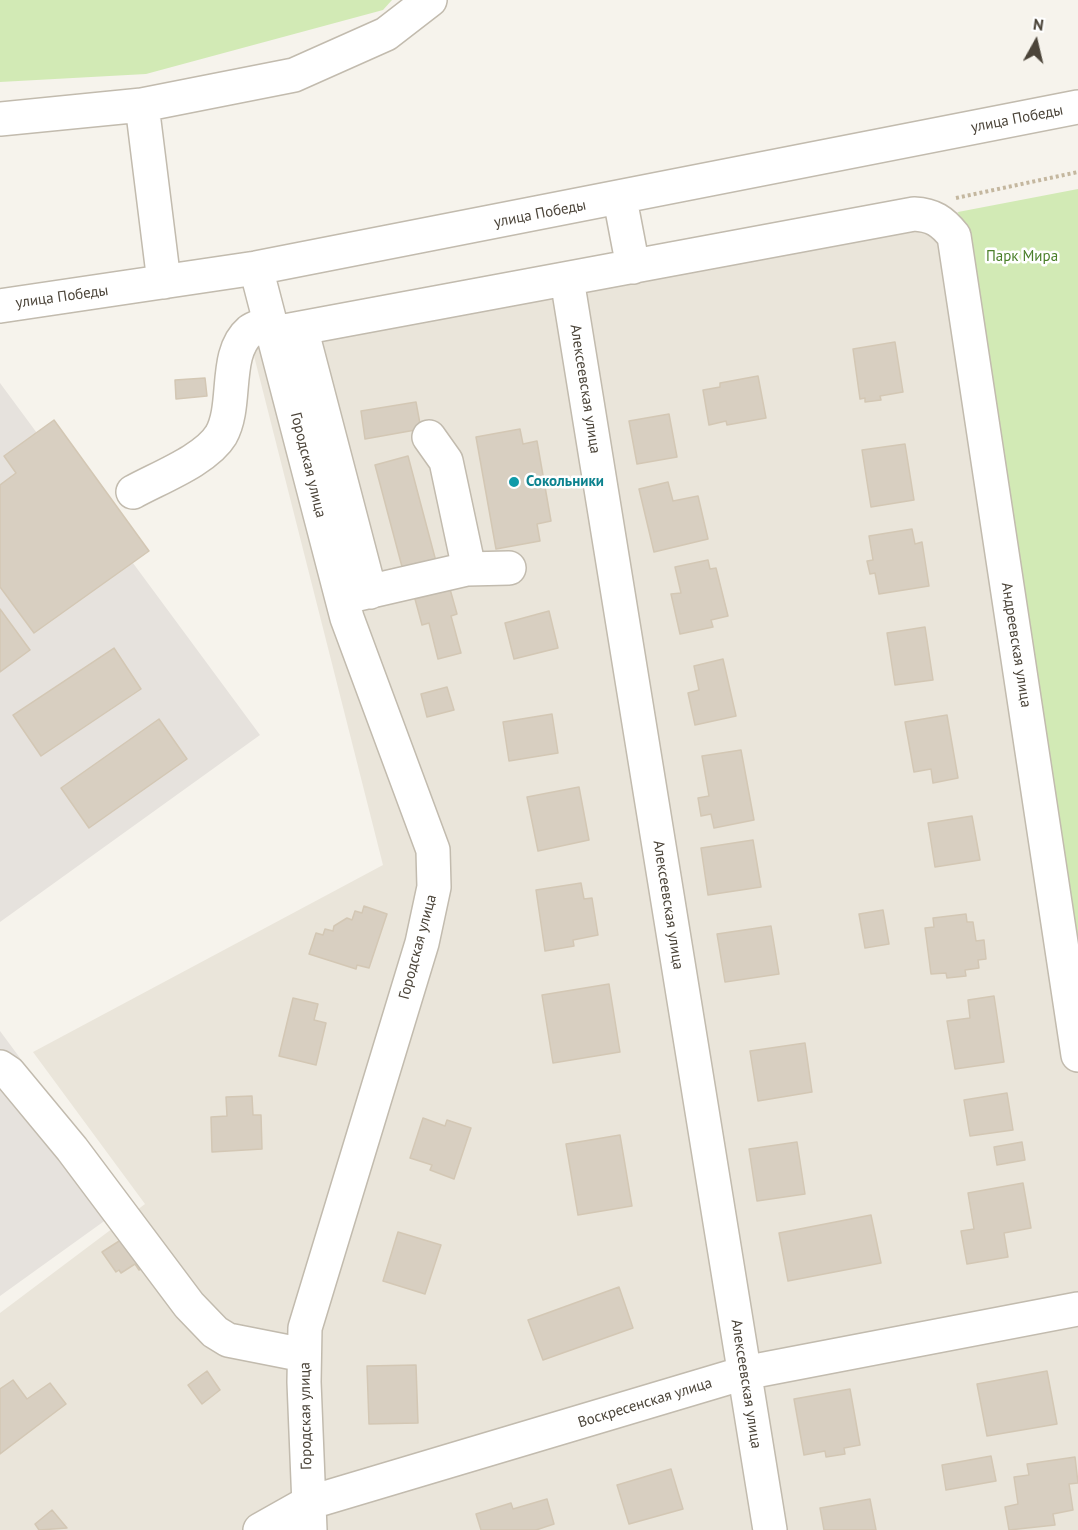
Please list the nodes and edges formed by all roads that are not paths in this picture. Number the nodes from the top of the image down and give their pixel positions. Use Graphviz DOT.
graph roads {
  1 [pos="430,0"];
  2 [pos="142,105"];
  3 [pos="1078,107"];
  4 [pos="0,119"];
  5 [pos="620,199"];
  6 [pos="633,267"];
  7 [pos="256,268"];
  8 [pos="567,279"];
  9 [pos="164,282"];
  10 [pos="0,306"];
  11 [pos="282,327"];
  12 [pos="429,437"];
  13 [pos="133,492"];
  14 [pos="509,568"];
  15 [pos="469,569"];
  16 [pos="356,595"];
  17 [pos="1078,1055"];
  18 [pos="0,1067"];
  19 [pos="1078,1310"];
  20 [pos="304,1355"];
  21 [pos="744,1373"];
  22 [pos="309,1517"];
  23 [pos="260,1530"];
  24 [pos="770,1530"];
  1 -- 2 [label="street"];
  2 -- 4 [label="street"];
  2 -- 9 [label="street"];
  3 -- 5 [label="street, улица Победы"];
  5 -- 6 [label="street"];
  5 -- 7 [label="street, улица Победы"];
  6 -- 8 [label="street"];
  6 -- 17 [label="street, Андреевская улица"];
  7 -- 9 [label="street, улица Победы"];
  7 -- 11 [label="street, Городская улица"];
  8 -- 11 [label="street"];
  8 -- 21 [label="street, Алексеевская улица"];
  9 -- 10 [label="street, улица Победы"];
  11 -- 13 [label="street"];
  11 -- 16 [label="street, Городская улица"];
  12 -- 15 [label="street"];
  14 -- 15 [label="street"];
  15 -- 16 [label="street"];
  16 -- 20 [label="street, Городская улица"];
  18 -- 20 [label="street"];
  19 -- 21 [label="street, Воскресенская улица"];
  20 -- 22 [label="street, Городская улица"];
  21 -- 22 [label="street, Воскресенская улица"];
  21 -- 24 [label="street, Алексеевская улица"];
  22 -- 23 [label="street, Воскресенская улица"];
}
